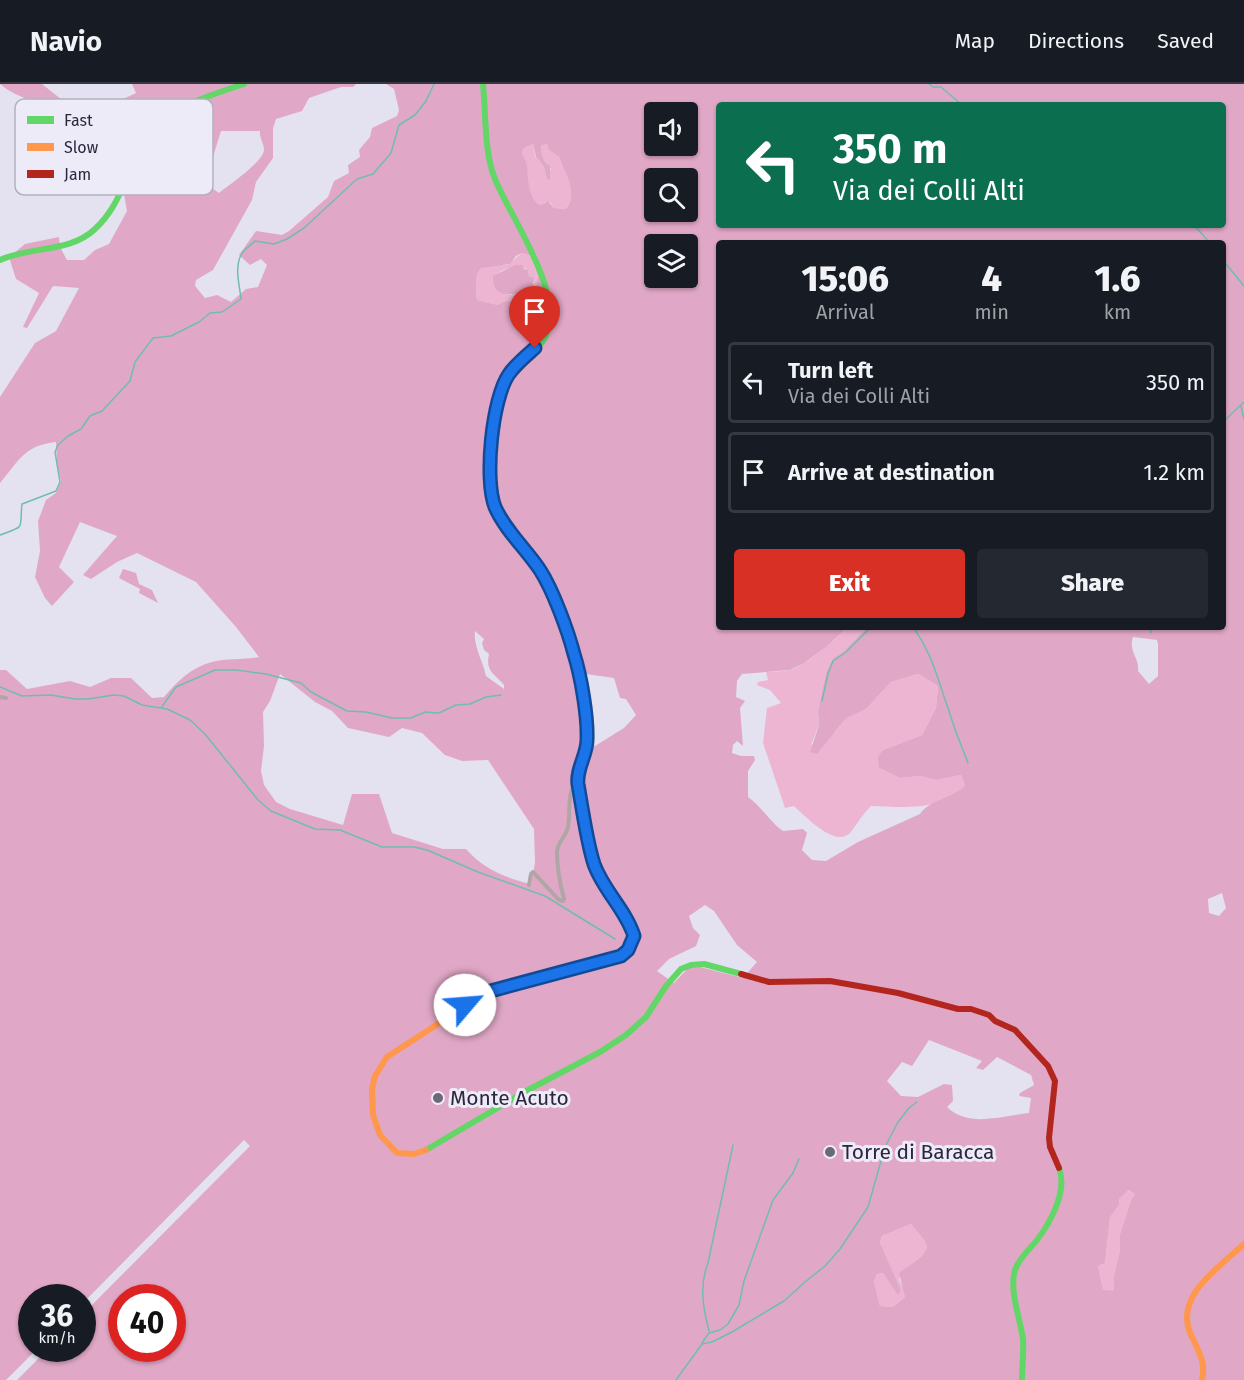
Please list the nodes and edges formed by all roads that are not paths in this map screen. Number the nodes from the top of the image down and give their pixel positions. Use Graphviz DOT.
graph roads {
  1 [pos="244,84"];
  2 [pos="483,84"];
  3 [pos="204,99"];
  4 [pos="118,195"];
  5 [pos="0,260"];
  6 [pos="0,697"];
  7 [pos="6,698"];
  8 [pos="577,780"];
  9 [pos="529,885"];
  10 [pos="1244,1244"];
  11 [pos="1022,1380"];
  12 [pos="1202,1380"];
  1 -- 3 [label="street"];
  2 -- 8 [label="street"];
  4 -- 5 [label="street"];
  6 -- 7 [label="street"];
  8 -- 9 [label="street"];
  8 -- 11 [label="street"];
  10 -- 12 [label="street"];
}
